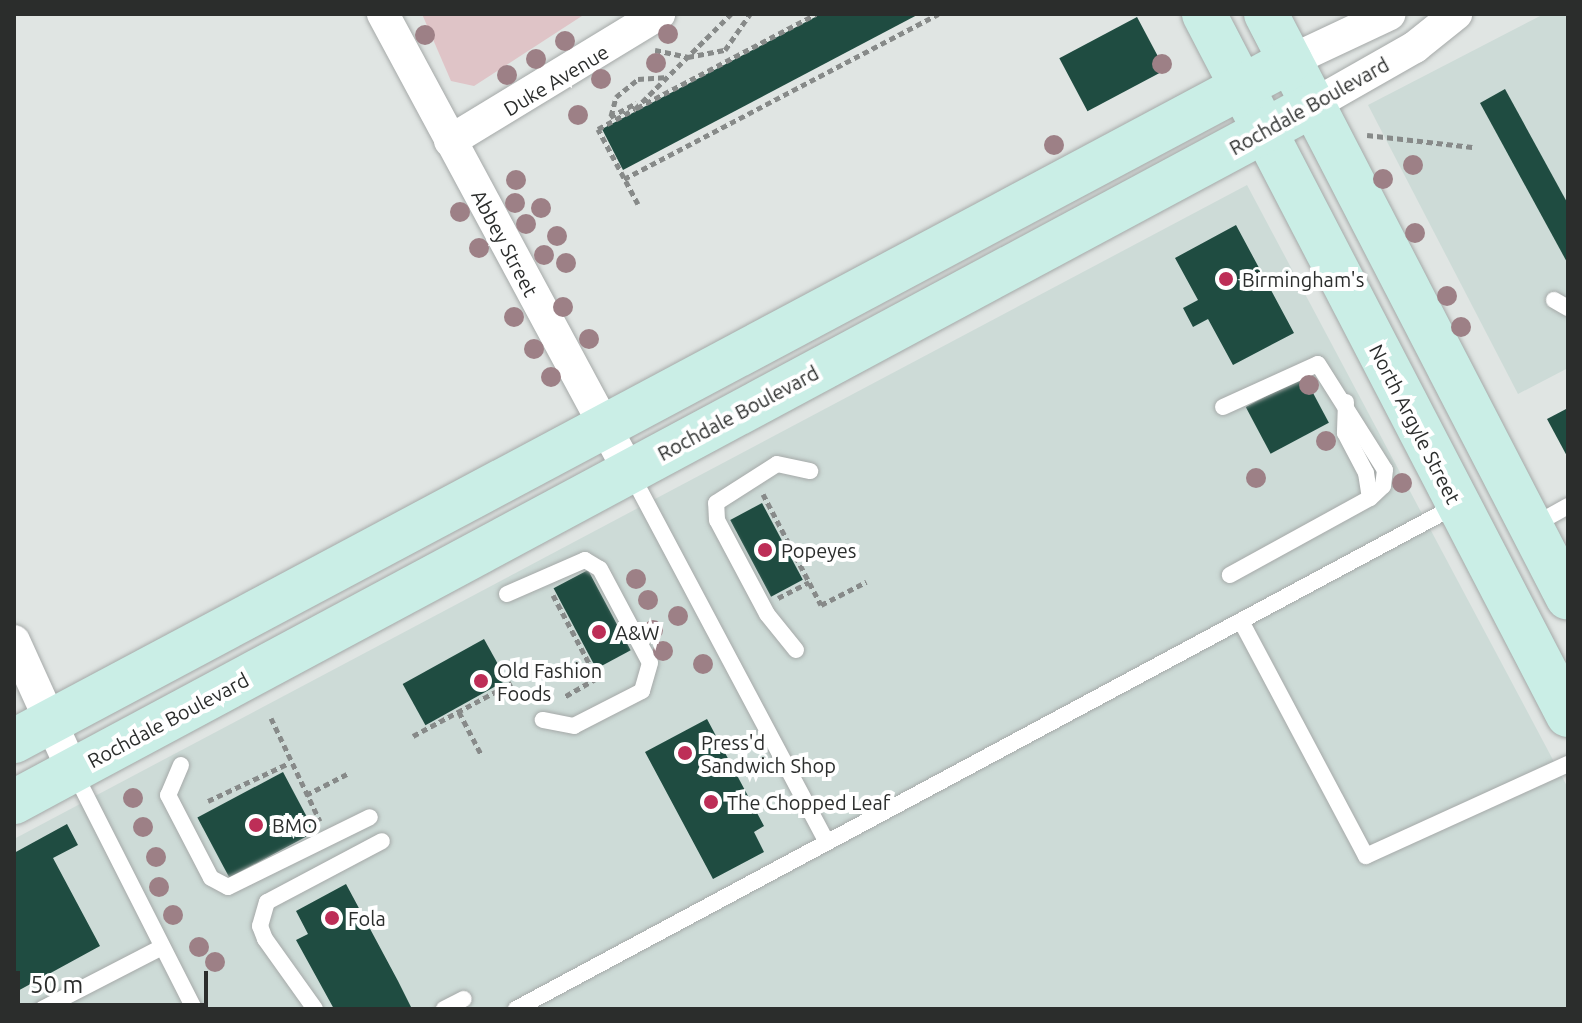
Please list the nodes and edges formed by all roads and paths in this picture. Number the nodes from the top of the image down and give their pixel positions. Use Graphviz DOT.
graph roads {
  1 [pos="383,14"];
  2 [pos="659,14"];
  3 [pos="731,14"];
  4 [pos="750,14"];
  5 [pos="816,14"];
  6 [pos="938,14"];
  7 [pos="1204,14"];
  8 [pos="1266,14"];
  9 [pos="1390,14"];
  10 [pos="1456,14"];
  11 [pos="654,50"];
  12 [pos="725,50"];
  13 [pos="688,57"];
  14 [pos="730,59"];
  15 [pos="1290,61"];
  16 [pos="668,77"];
  17 [pos="1245,88"];
  18 [pos="1313,105"];
  19 [pos="636,106"];
  20 [pos="611,116"];
  21 [pos="598,129"];
  22 [pos="1266,130"];
  23 [pos="1362,134"];
  24 [pos="450,141"];
  25 [pos="1472,147"];
  26 [pos="624,179"];
  27 [pos="638,204"];
  28 [pos="1223,407"];
  29 [pos="605,426"];
  30 [pos="629,471"];
  31 [pos="810,471"];
  32 [pos="773,489"];
  33 [pos="1457,505"];
  34 [pos="1549,516"];
  35 [pos="1230,575"];
  36 [pos="561,581"];
  37 [pos="809,582"];
  38 [pos="866,582"];
  39 [pos="507,594"];
  40 [pos="1568,598"];
  41 [pos="770,603"];
  42 [pos="1241,621"];
  43 [pos="14,641"];
  44 [pos="796,650"];
  45 [pos="512,683"];
  46 [pos="563,698"];
  47 [pos="458,712"];
  48 [pos="1568,715"];
  49 [pos="271,718"];
  50 [pos="543,720"];
  51 [pos="32,732"];
  52 [pos="413,736"];
  53 [pos="481,754"];
  54 [pos="289,763"];
  55 [pos="1568,764"];
  56 [pos="181,765"];
  57 [pos="73,771"];
  58 [pos="347,774"];
  59 [pos="306,795"];
  60 [pos="208,801"];
  61 [pos="14,802"];
  62 [pos="370,817"];
  63 [pos="324,829"];
  64 [pos="382,841"];
  65 [pos="827,842"];
  66 [pos="162,947"];
  67 [pos="464,999"];
  68 [pos="42,1009"];
  69 [pos="194,1009"];
  70 [pos="315,1009"];
  71 [pos="444,1009"];
  72 [pos="516,1009"];
  1 -- 24 [label="street, Abbey Street"];
  2 -- 24 [label="street, Duke Avenue"];
  3 -- 13 [label="path"];
  4 -- 12 [label="path"];
  5 -- 14 [label="path"];
  6 -- 26 [label="path"];
  7 -- 17 [label="street, North Argyle Street"];
  8 -- 15 [label="street"];
  9 -- 15 [label="street"];
  10 -- 18 [label="street, Rochdale Boulevard"];
  11 -- 13 [label="path"];
  12 -- 13 [label="path"];
  12 -- 14 [label="path"];
  13 -- 16 [label="path"];
  14 -- 19 [label="path"];
  15 -- 17 [label="street"];
  15 -- 18 [label="street"];
  16 -- 19 [label="path"];
  16 -- 20 [label="path"];
  17 -- 22 [label="street, North Argyle Street"];
  17 -- 29 [label="street"];
  18 -- 22 [label="street, Rochdale Boulevard"];
  18 -- 34 [label="street"];
  19 -- 20 [label="path"];
  19 -- 21 [label="path"];
  20 -- 21 [label="path"];
  21 -- 26 [label="path"];
  22 -- 30 [label="street, Rochdale Boulevard"];
  22 -- 33 [label="street, North Argyle Street"];
  23 -- 25 [label="path"];
  24 -- 29 [label="street, Abbey Street"];
  26 -- 27 [label="path"];
  28 -- 35 [label="lane"];
  29 -- 30 [label="street, Abbey Street"];
  29 -- 51 [label="street"];
  30 -- 57 [label="street, Rochdale Boulevard"];
  30 -- 65 [label="lane"];
  31 -- 44 [label="lane"];
  32 -- 37 [label="path"];
  33 -- 42 [label="lane"];
  33 -- 48 [label="street, North Argyle Street"];
  34 -- 40 [label="street"];
  36 -- 46 [label="path"];
  37 -- 38 [label="path"];
  37 -- 41 [label="path"];
  39 -- 50 [label="lane"];
  42 -- 55 [label="lane"];
  42 -- 65 [label="lane"];
  43 -- 51 [label="street"];
  45 -- 47 [label="path"];
  47 -- 52 [label="path"];
  47 -- 53 [label="path"];
  49 -- 54 [label="path"];
  51 -- 57 [label="street"];
  54 -- 59 [label="path"];
  54 -- 60 [label="path"];
  56 -- 62 [label="lane"];
  57 -- 61 [label="street, Rochdale Boulevard"];
  57 -- 66 [label="lane"];
  58 -- 59 [label="path"];
  59 -- 63 [label="path"];
  64 -- 70 [label="lane"];
  65 -- 72 [label="lane"];
  66 -- 68 [label="lane"];
  66 -- 69 [label="lane"];
  67 -- 71 [label="lane"];
}
